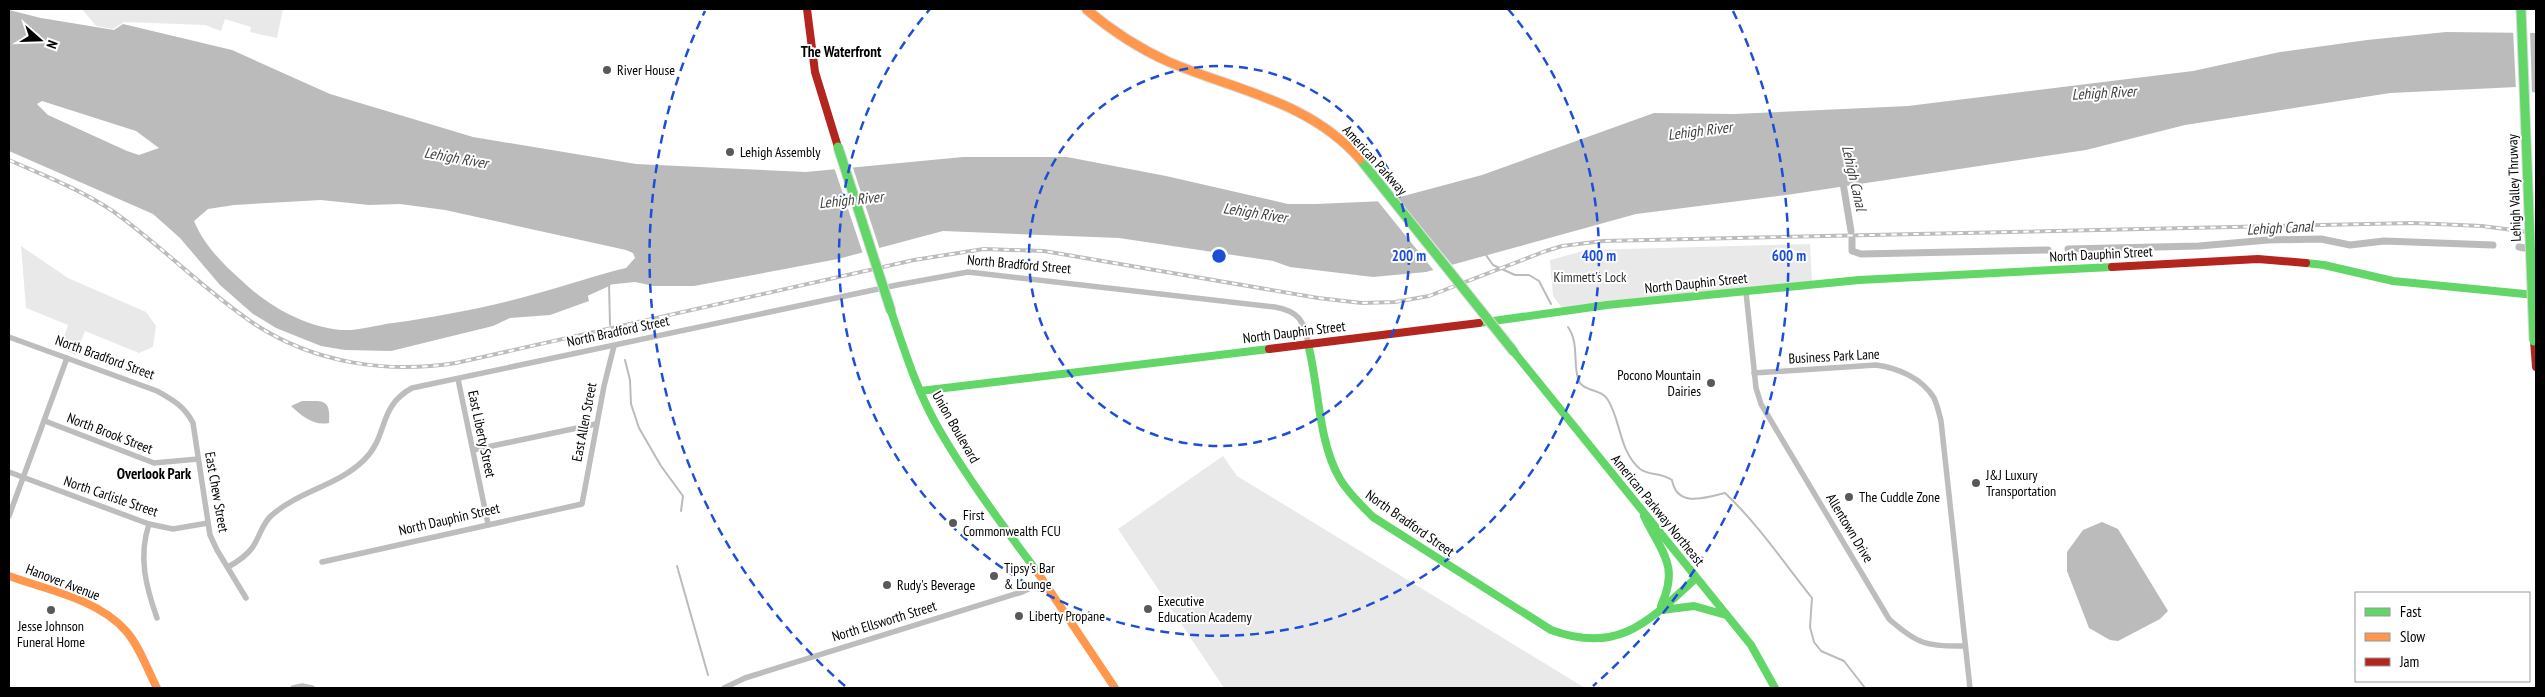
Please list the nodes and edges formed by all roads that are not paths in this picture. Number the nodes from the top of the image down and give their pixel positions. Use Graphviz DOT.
graph roads {
  1 [pos="807,9"];
  2 [pos="1086,9"];
  3 [pos="2521,9"];
  4 [pos="1746,292"];
  5 [pos="2536,296"];
  6 [pos="9,337"];
  7 [pos="1308,344"];
  8 [pos="614,346"];
  9 [pos="1514,352"];
  10 [pos="67,358"];
  11 [pos="2536,367"];
  12 [pos="1754,373"];
  13 [pos="458,379"];
  14 [pos="920,391"];
  15 [pos="187,412"];
  16 [pos="44,421"];
  17 [pos="596,424"];
  18 [pos="473,450"];
  19 [pos="198,459"];
  20 [pos="9,472"];
  21 [pos="23,477"];
  22 [pos="582,504"];
  23 [pos="1640,507"];
  24 [pos="9,516"];
  25 [pos="208,523"];
  26 [pos="149,524"];
  27 [pos="488,524"];
  28 [pos="322,562"];
  29 [pos="228,567"];
  30 [pos="9,576"];
  31 [pos="1696,578"];
  32 [pos="1044,582"];
  33 [pos="246,598"];
  34 [pos="1658,612"];
  35 [pos="1726,615"];
  36 [pos="157,618"];
  37 [pos="1965,646"];
  38 [pos="155,687"];
  39 [pos="293,688"];
  40 [pos="312,688"];
  41 [pos="724,688"];
  42 [pos="1115,688"];
  43 [pos="1776,688"];
  44 [pos="1970,688"];
  1 -- 14 [label="main road, Union Boulevard, bridge"];
  2 -- 9 [label="main road, American Parkway, bridge"];
  3 -- 11 [label="main road, Lehigh Valley Thruway, bridge"];
  4 -- 5 [label="main road, North Dauphin Street"];
  4 -- 7 [label="main road, North Dauphin Street"];
  4 -- 12 [label="street"];
  6 -- 10 [label="street, North Bradford Street"];
  7 -- 8 [label="street, North Bradford Street"];
  7 -- 14 [label="main road, North Dauphin Street"];
  7 -- 34 [label="main road, North Bradford Street"];
  8 -- 13 [label="street, North Bradford Street"];
  8 -- 17 [label="street, East Allen Street"];
  9 -- 23 [label="main road, American Parkway Northeast"];
  10 -- 15 [label="street, North Bradford Street"];
  10 -- 16 [label="street"];
  12 -- 37 [label="street, Allentown Drive"];
  12 -- 37 [label="street, Business Park Lane"];
  13 -- 18 [label="street, East Liberty Street"];
  13 -- 29 [label="street, North Bradford Street"];
  14 -- 32 [label="main road, Union Boulevard"];
  15 -- 19 [label="street, East Chew Street"];
  16 -- 19 [label="street, North Brook Street"];
  16 -- 21 [label="street"];
  17 -- 18 [label="street"];
  17 -- 22 [label="street, East Allen Street"];
  18 -- 27 [label="street, East Liberty Street"];
  19 -- 25 [label="street, East Chew Street"];
  20 -- 21 [label="street, North Carlisle Street"];
  21 -- 24 [label="street"];
  21 -- 26 [label="street, North Carlisle Street"];
  22 -- 27 [label="street, North Dauphin Street"];
  23 -- 31 [label="main road, American Parkway Northeast"];
  23 -- 34 [label="main road"];
  25 -- 26 [label="street, North Carlisle Street"];
  25 -- 29 [label="street, East Chew Street"];
  26 -- 36 [label="street"];
  27 -- 28 [label="street, North Dauphin Street"];
  29 -- 33 [label="street, East Chew Street"];
  30 -- 38 [label="main road, Hanover Avenue"];
  31 -- 34 [label="main road, North Bradford Street"];
  31 -- 35 [label="main road, American Parkway Northeast"];
  32 -- 41 [label="street, North Ellsworth Street"];
  32 -- 42 [label="main road, Union Boulevard"];
  34 -- 35 [label="main road"];
  35 -- 43 [label="main road, American Parkway Northeast"];
  37 -- 44 [label="street, Business Park Lane"];
  39 -- 40 [label="street"];
}
